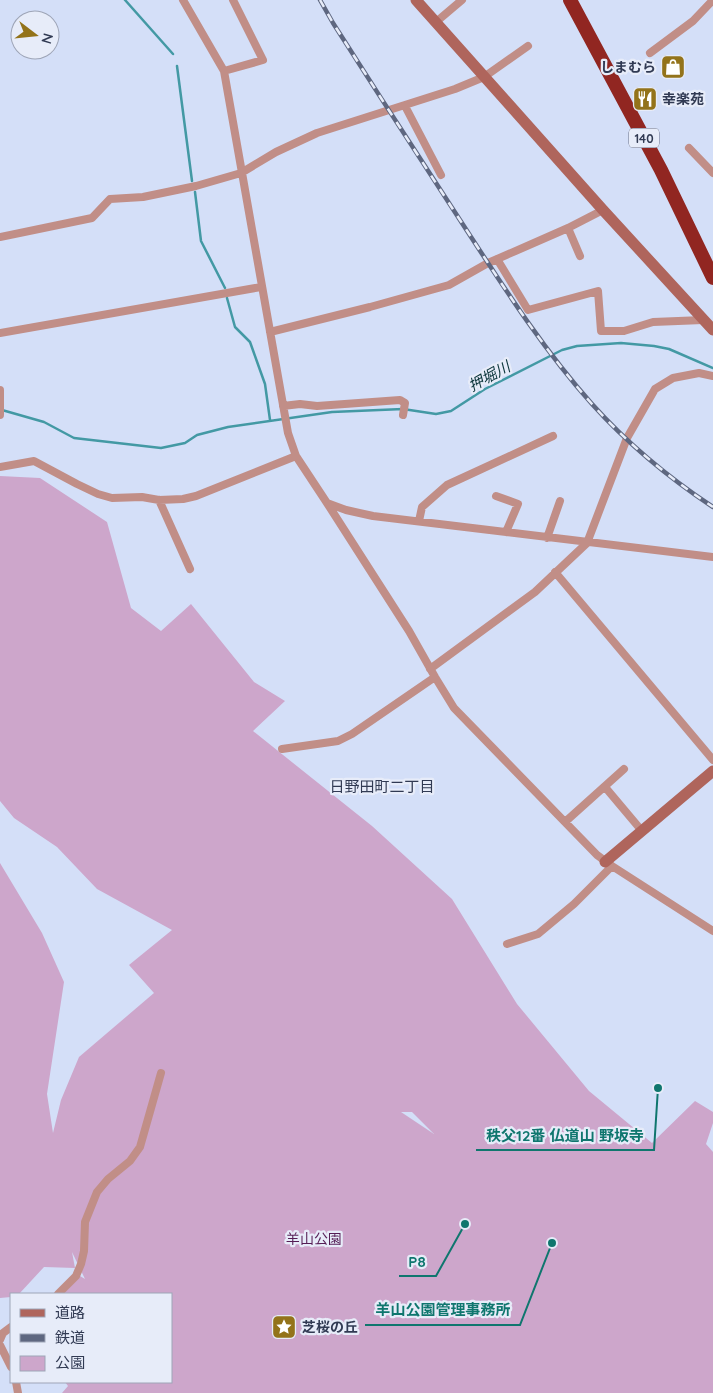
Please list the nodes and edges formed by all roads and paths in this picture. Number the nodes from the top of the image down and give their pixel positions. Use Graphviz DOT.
graph roads {
  1 [pos="183,0"];
  2 [pos="234,0"];
  3 [pos="416,0"];
  4 [pos="462,0"];
  5 [pos="570,0"];
  6 [pos="713,0"];
  7 [pos="436,22"];
  8 [pos="528,46"];
  9 [pos="650,52"];
  10 [pos="224,71"];
  11 [pos="484,77"];
  12 [pos="405,106"];
  13 [pos="689,148"];
  14 [pos="241,173"];
  15 [pos="713,173"];
  16 [pos="441,175"];
  17 [pos="602,210"];
  18 [pos="568,228"];
  19 [pos="0,237"];
  20 [pos="580,256"];
  21 [pos="497,259"];
  22 [pos="713,278"];
  23 [pos="261,287"];
  24 [pos="703,320"];
  25 [pos="713,330"];
  26 [pos="270,332"];
  27 [pos="0,333"];
  28 [pos="713,376"];
  29 [pos="0,390"];
  30 [pos="283,406"];
  31 [pos="0,415"];
  32 [pos="403,415"];
  33 [pos="553,436"];
  34 [pos="296,456"];
  35 [pos="0,467"];
  36 [pos="496,496"];
  37 [pos="158,500"];
  38 [pos="560,501"];
  39 [pos="327,503"];
  40 [pos="419,521"];
  41 [pos="506,532"];
  42 [pos="547,538"];
  43 [pos="587,543"];
  44 [pos="713,557"];
  45 [pos="190,569"];
  46 [pos="556,572"];
  47 [pos="430,669"];
  48 [pos="435,677"];
  49 [pos="282,749"];
  50 [pos="713,760"];
  51 [pos="624,769"];
  52 [pos="713,771"];
  53 [pos="605,787"];
  54 [pos="565,822"];
  55 [pos="642,831"];
  56 [pos="608,864"];
  57 [pos="713,931"];
  58 [pos="507,944"];
  59 [pos="161,1073"];
  60 [pos="59,1293"];
  61 [pos="10,1328"];
  62 [pos="0,1340"];
  63 [pos="0,1345"];
  64 [pos="10,1365"];
  1 -- 10 [label="street"];
  2 -- 10 [label="street"];
  3 -- 7 [label="street"];
  4 -- 7 [label="street"];
  5 -- 22 [label="highway, 140"];
  6 -- 9 [label="street"];
  7 -- 11 [label="street"];
  8 -- 11 [label="street"];
  10 -- 14 [label="street"];
  11 -- 12 [label="street"];
  11 -- 17 [label="street"];
  12 -- 14 [label="street"];
  12 -- 16 [label="street"];
  13 -- 15 [label="street"];
  14 -- 19 [label="street"];
  14 -- 23 [label="street"];
  17 -- 18 [label="street"];
  17 -- 24 [label="street"];
  18 -- 20 [label="street"];
  18 -- 21 [label="street"];
  21 -- 24 [label="street"];
  21 -- 26 [label="street"];
  23 -- 26 [label="street"];
  23 -- 27 [label="street"];
  24 -- 25 [label="street"];
  26 -- 30 [label="street"];
  28 -- 43 [label="street"];
  29 -- 31 [label="street"];
  30 -- 32 [label="street"];
  30 -- 34 [label="street"];
  33 -- 40 [label="street"];
  34 -- 37 [label="street"];
  34 -- 39 [label="street"];
  35 -- 37 [label="street"];
  36 -- 41 [label="street"];
  37 -- 45 [label="street"];
  38 -- 42 [label="street"];
  39 -- 40 [label="street"];
  39 -- 47 [label="street"];
  40 -- 41 [label="street"];
  41 -- 42 [label="street"];
  42 -- 43 [label="street"];
  43 -- 44 [label="street"];
  43 -- 46 [label="street"];
  46 -- 47 [label="street"];
  46 -- 50 [label="street"];
  47 -- 48 [label="street"];
  48 -- 49 [label="street"];
  48 -- 54 [label="street"];
  51 -- 53 [label="street"];
  52 -- 55 [label="street"];
  53 -- 54 [label="street"];
  53 -- 55 [label="street"];
  54 -- 56 [label="street"];
  55 -- 56 [label="street"];
  56 -- 57 [label="street"];
  56 -- 58 [label="street"];
  59 -- 60 [label="street"];
  61 -- 62 [label="street"];
  63 -- 64 [label="street"];
}
